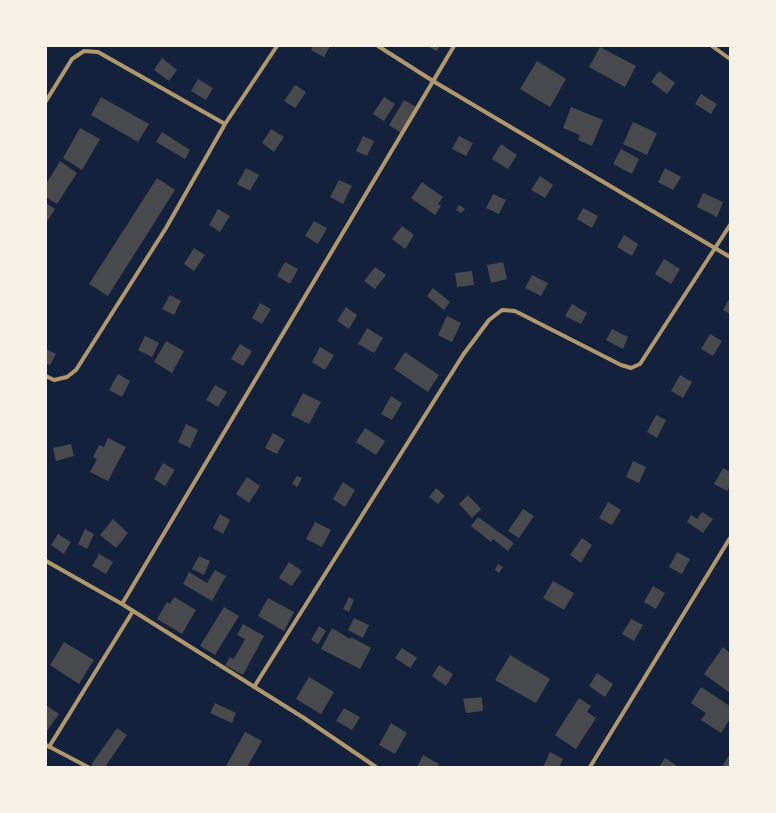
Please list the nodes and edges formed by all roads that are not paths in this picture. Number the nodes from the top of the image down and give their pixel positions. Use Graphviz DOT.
graph roads {
  1 [pos="277,46"];
  2 [pos="378,46"];
  3 [pos="454,46"];
  4 [pos="712,46"];
  5 [pos="730,59"];
  6 [pos="433,81"];
  7 [pos="46,101"];
  8 [pos="225,124"];
  9 [pos="730,225"];
  10 [pos="716,248"];
  11 [pos="730,257"];
  12 [pos="46,376"];
  13 [pos="730,538"];
  14 [pos="46,561"];
  15 [pos="122,604"];
  16 [pos="133,611"];
  17 [pos="254,687"];
  18 [pos="48,746"];
  19 [pos="88,767"];
  20 [pos="376,767"];
  21 [pos="590,767"];
  1 -- 8 [label="street"];
  2 -- 6 [label="street"];
  3 -- 6 [label="street"];
  4 -- 5 [label="street"];
  6 -- 10 [label="street"];
  6 -- 15 [label="street"];
  7 -- 8 [label="street"];
  8 -- 12 [label="street"];
  9 -- 10 [label="street"];
  10 -- 11 [label="street"];
  10 -- 17 [label="street"];
  13 -- 21 [label="street"];
  14 -- 15 [label="street"];
  15 -- 16 [label="street"];
  16 -- 17 [label="street"];
  16 -- 18 [label="street"];
  17 -- 20 [label="street"];
  18 -- 19 [label="street"];
}
